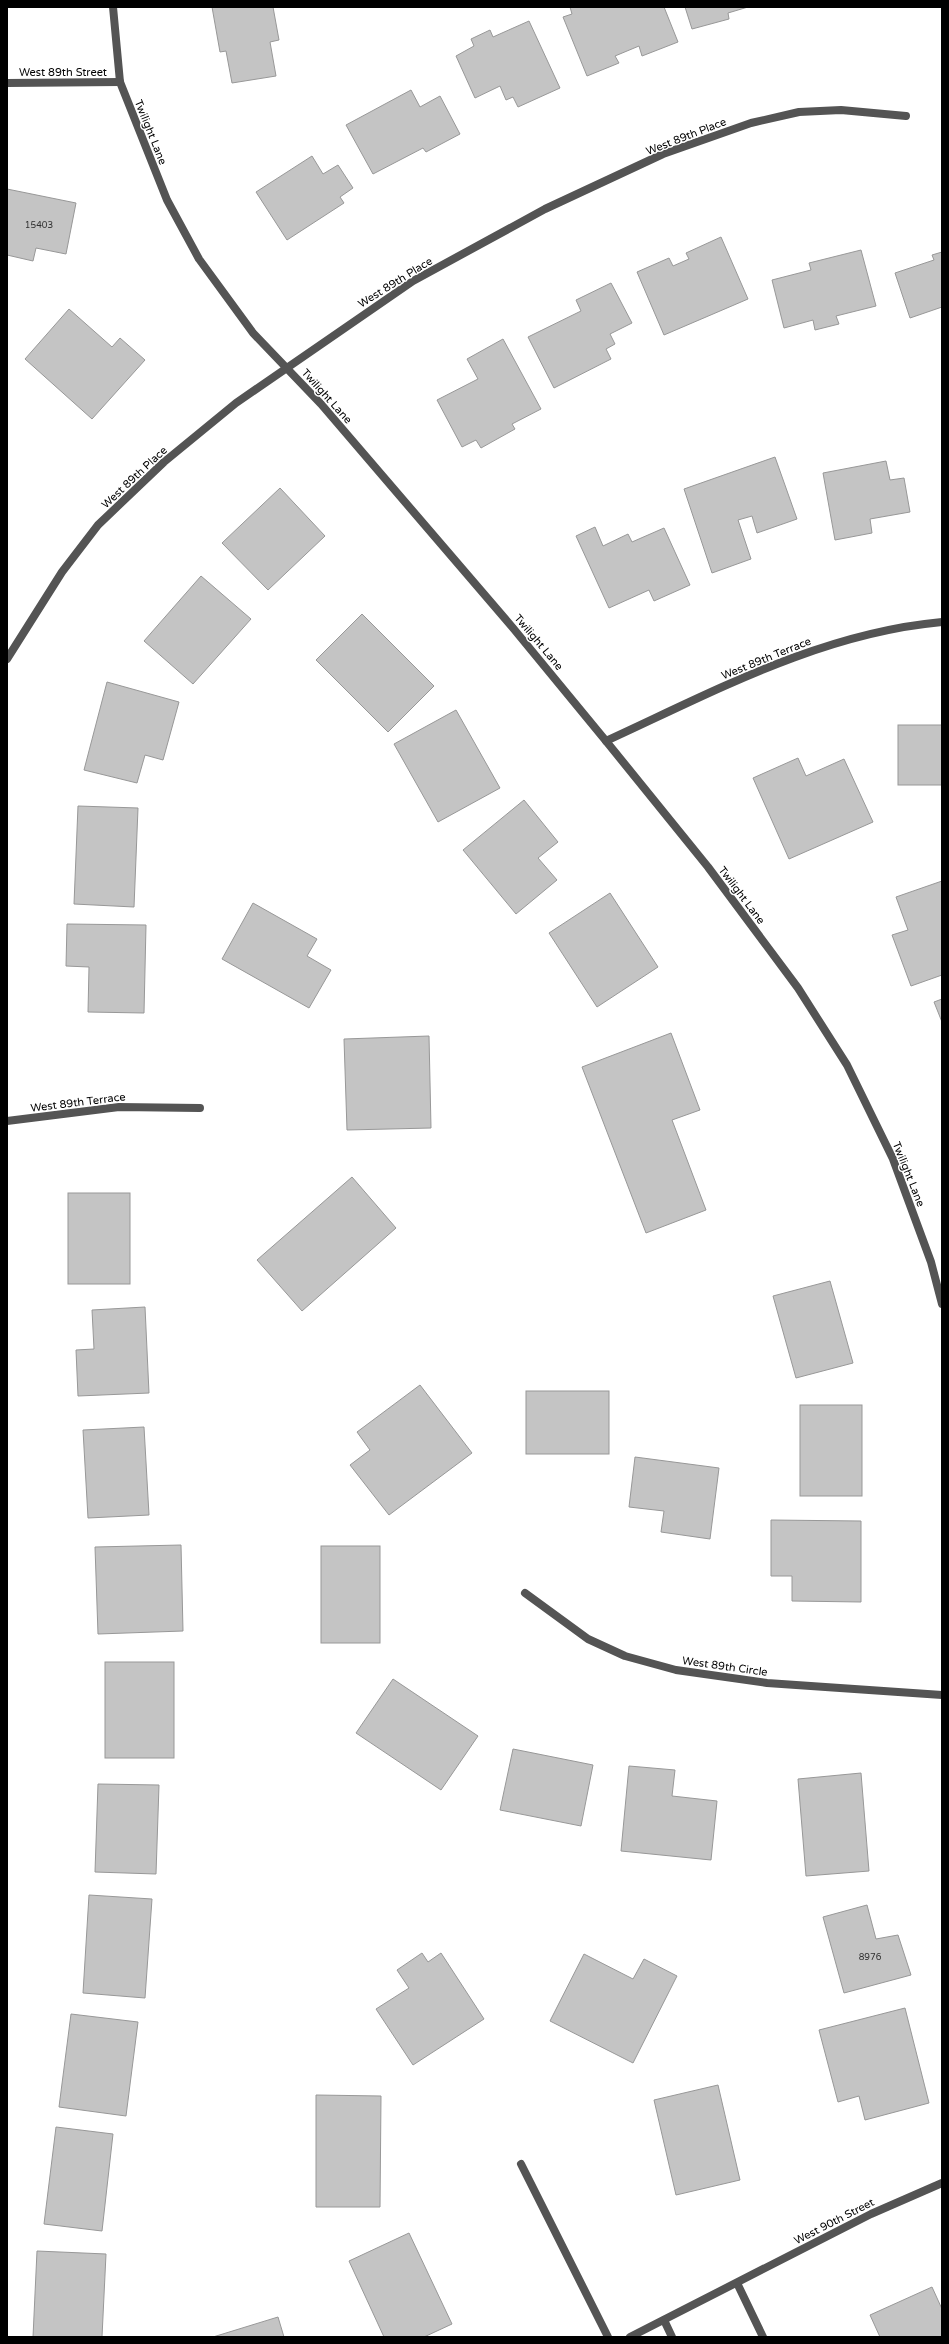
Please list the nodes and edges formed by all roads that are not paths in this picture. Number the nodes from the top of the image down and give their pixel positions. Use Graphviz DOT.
graph roads {
  1 [pos="113,7"];
  2 [pos="120,82"];
  3 [pos="7,83"];
  4 [pos="906,116"];
  5 [pos="286,368"];
  6 [pos="942,622"];
  7 [pos="7,659"];
  8 [pos="606,741"];
  9 [pos="200,1108"];
  10 [pos="7,1121"];
  11 [pos="942,1304"];
  12 [pos="525,1593"];
  13 [pos="942,1695"];
  14 [pos="521,2164"];
  15 [pos="942,2183"];
  16 [pos="737,2283"];
  17 [pos="664,2320"];
  18 [pos="608,2337"];
  19 [pos="630,2337"];
  20 [pos="672,2337"];
  21 [pos="763,2337"];
  1 -- 2 [label="street, Twilight Lane"];
  2 -- 3 [label="street, West 89th Street"];
  2 -- 5 [label="street, Twilight Lane"];
  4 -- 5 [label="street, West 89th Place"];
  5 -- 7 [label="street, West 89th Place"];
  5 -- 8 [label="street, Twilight Lane"];
  6 -- 8 [label="street, West 89th Terrace"];
  8 -- 11 [label="street, Twilight Lane"];
  9 -- 10 [label="street, West 89th Terrace"];
  12 -- 13 [label="street, West 89th Circle"];
  14 -- 18 [label="street"];
  15 -- 16 [label="street, West 90th Street"];
  16 -- 17 [label="street, West 90th Street"];
  16 -- 21 [label="street"];
  17 -- 19 [label="street, West 90th Street"];
  17 -- 20 [label="street"];
}
